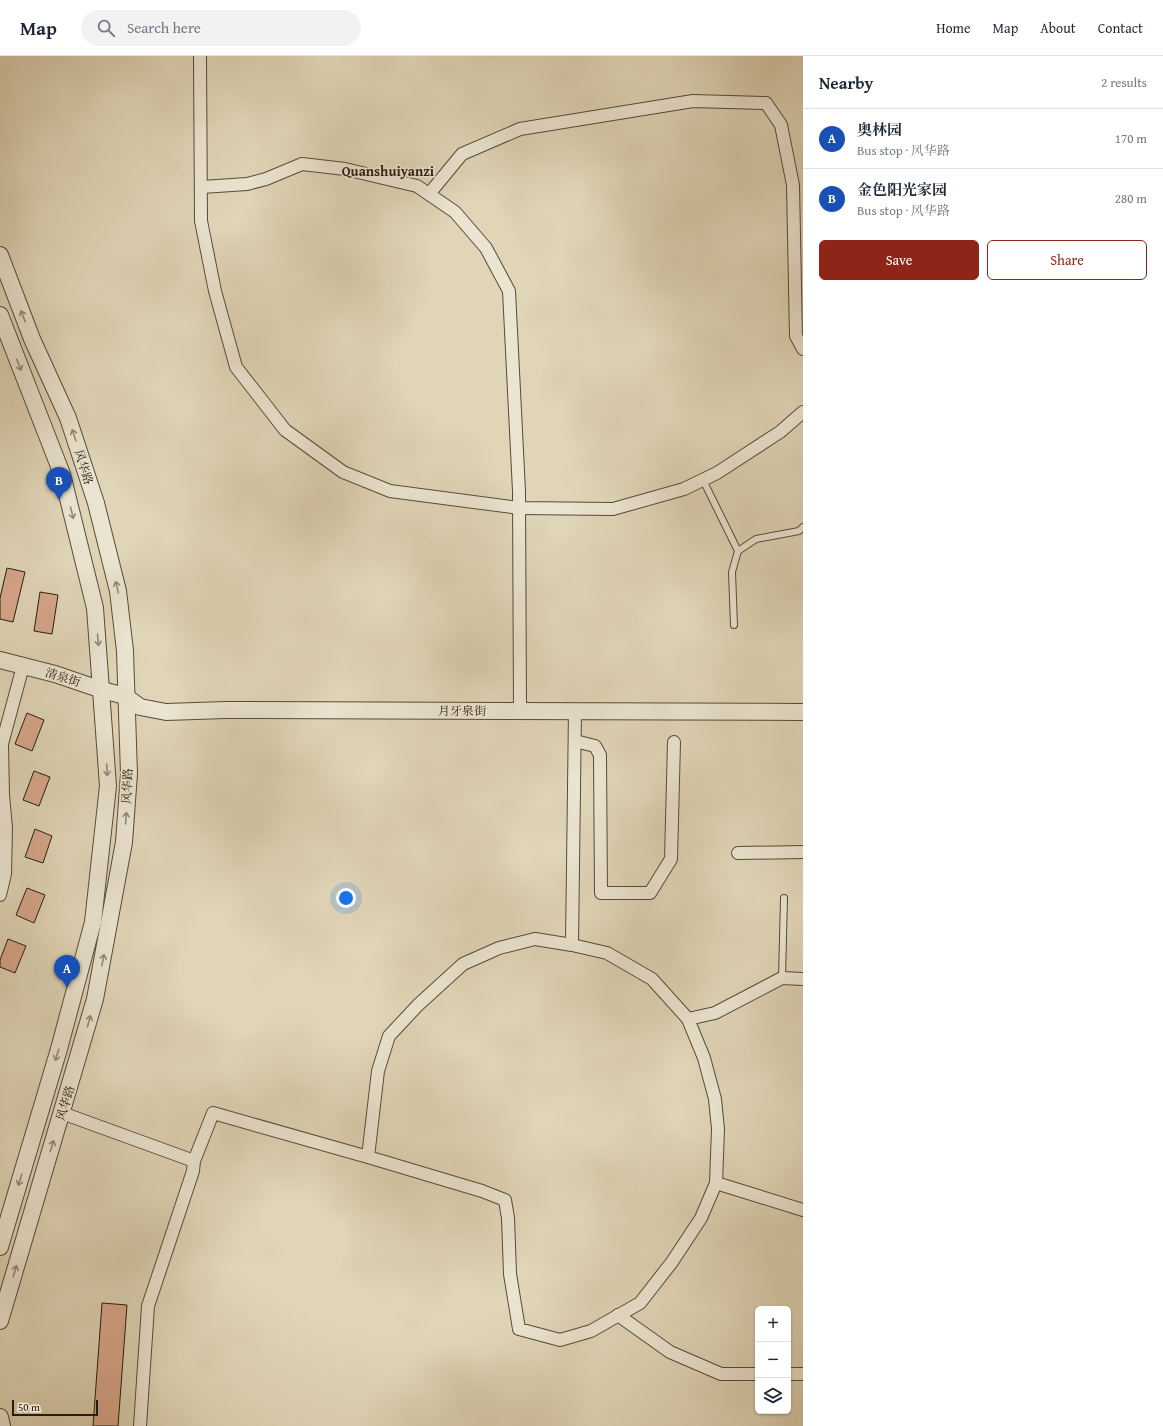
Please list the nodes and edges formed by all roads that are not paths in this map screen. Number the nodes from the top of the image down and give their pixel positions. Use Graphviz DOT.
graph roads {
  1 [pos="200,56"];
  2 [pos="202,187"];
  3 [pos="429,194"];
  4 [pos="0,255"];
  5 [pos="0,315"];
  6 [pos="803,349"];
  7 [pos="803,412"];
  8 [pos="703,480"];
  9 [pos="519,508"];
  10 [pos="803,527"];
  11 [pos="738,551"];
  12 [pos="734,625"];
  13 [pos="0,660"];
  14 [pos="24,666"];
  15 [pos="102,690"];
  16 [pos="125,696"];
  17 [pos="520,710"];
  18 [pos="575,710"];
  19 [pos="803,712"];
  20 [pos="575,741"];
  21 [pos="674,742"];
  22 [pos="101,841"];
  23 [pos="124,842"];
  24 [pos="803,852"];
  25 [pos="738,853"];
  26 [pos="0,895"];
  27 [pos="784,898"];
  28 [pos="572,945"];
  29 [pos="782,978"];
  30 [pos="803,979"];
  31 [pos="688,1019"];
  32 [pos="62,1113"];
  33 [pos="368,1157"];
  34 [pos="194,1161"];
  35 [pos="716,1183"];
  36 [pos="803,1210"];
  37 [pos="0,1247"];
  38 [pos="618,1316"];
  39 [pos="0,1322"];
  40 [pos="755,1374"];
  41 [pos="791,1374"];
  42 [pos="803,1374"];
  43 [pos="0,1417"];
  44 [pos="2,1426"];
  45 [pos="140,1426"];
  1 -- 2 [label="street"];
  2 -- 3 [label="street"];
  2 -- 9 [label="street"];
  3 -- 6 [label="street"];
  3 -- 9 [label="street"];
  16 -- 4 [label="street, 风华路, one-way"];
  5 -- 15 [label="street, one-way"];
  7 -- 8 [label="street"];
  8 -- 9 [label="street"];
  8 -- 11 [label="lane"];
  9 -- 17 [label="street"];
  10 -- 11 [label="lane"];
  11 -- 12 [label="lane"];
  13 -- 14 [label="street, 清泉街"];
  14 -- 15 [label="street, 清泉街"];
  14 -- 26 [label="street"];
  15 -- 16 [label="street, 清泉街"];
  15 -- 22 [label="street, one-way"];
  16 -- 17 [label="street, 月牙泉街"];
  23 -- 16 [label="street, 风华路, one-way"];
  17 -- 18 [label="street, 月牙泉街"];
  18 -- 19 [label="street, 月牙泉街"];
  18 -- 20 [label="street"];
  20 -- 21 [label="street"];
  20 -- 28 [label="street"];
  22 -- 23 [label="street"];
  22 -- 37 [label="street, one-way"];
  32 -- 23 [label="street, 风华路, one-way"];
  24 -- 25 [label="street"];
  27 -- 29 [label="lane"];
  28 -- 31 [label="street"];
  28 -- 33 [label="street"];
  29 -- 30 [label="street"];
  29 -- 31 [label="street"];
  31 -- 35 [label="street"];
  32 -- 34 [label="street"];
  39 -- 32 [label="street, 风华路, one-way"];
  33 -- 34 [label="street"];
  33 -- 38 [label="street"];
  34 -- 45 [label="street"];
  35 -- 36 [label="street"];
  35 -- 38 [label="street"];
  38 -- 40 [label="street"];
  41 -- 42 [label="street"];
  43 -- 44 [label="street"];
}
